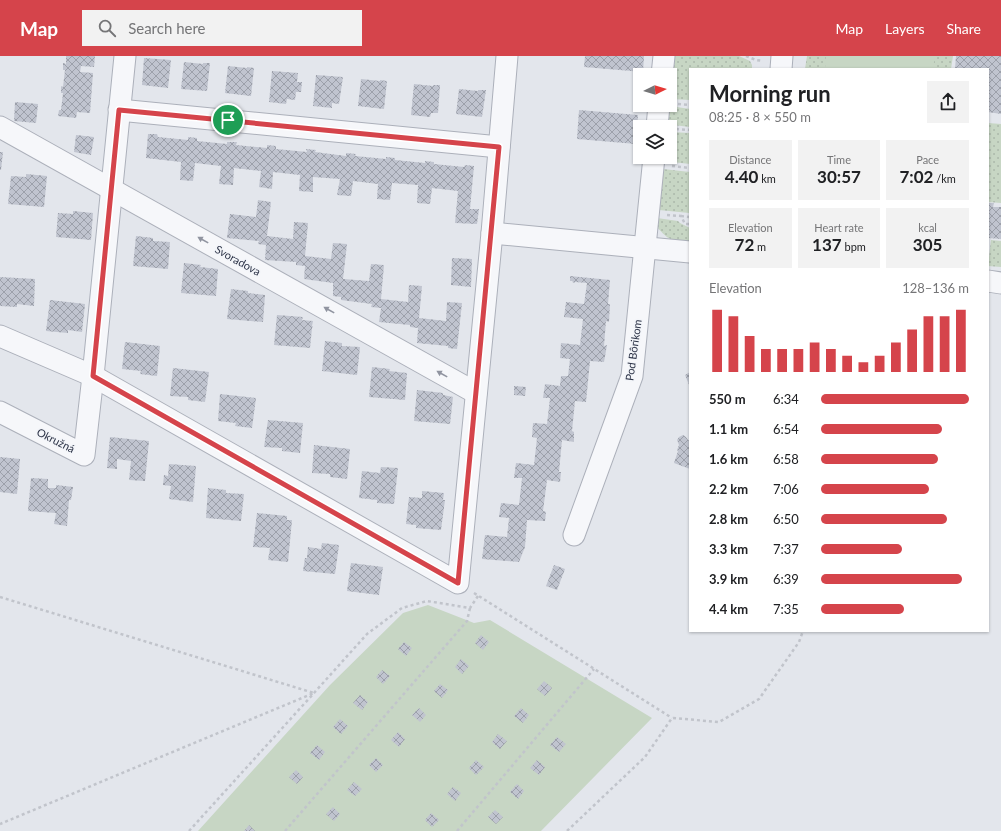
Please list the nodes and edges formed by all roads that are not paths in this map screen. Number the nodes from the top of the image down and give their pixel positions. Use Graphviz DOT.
graph roads {
  1 [pos="124,56"];
  2 [pos="507,56"];
  3 [pos="664,56"];
  4 [pos="782,56"];
  5 [pos="663,68"];
  6 [pos="781,68"];
  7 [pos="119,110"];
  8 [pos="0,127"];
  9 [pos="499,147"];
  10 [pos="653,164"];
  11 [pos="112,190"];
  12 [pos="492,233"];
  13 [pos="646,248"];
  14 [pos="689,252"];
  15 [pos="989,281"];
  16 [pos="1001,283"];
  17 [pos="0,336"];
  18 [pos="93,376"];
  19 [pos="476,393"];
  20 [pos="0,412"];
  21 [pos="574,535"];
  1 -- 7 [label="street"];
  2 -- 9 [label="street"];
  3 -- 5 [label="street"];
  4 -- 6 [label="street"];
  7 -- 9 [label="street"];
  7 -- 11 [label="street"];
  8 -- 11 [label="street, Svoradova"];
  9 -- 12 [label="street"];
  10 -- 13 [label="street, Pod Bôrikom"];
  11 -- 18 [label="street"];
  19 -- 11 [label="street, Svoradova, one-way"];
  12 -- 13 [label="street"];
  12 -- 19 [label="street"];
  13 -- 14 [label="street"];
  13 -- 21 [label="street, Pod Bôrikom"];
  15 -- 16 [label="street"];
  17 -- 18 [label="street"];
  18 -- 19 [label="street"];
  18 -- 20 [label="street, Okružná"];
}
